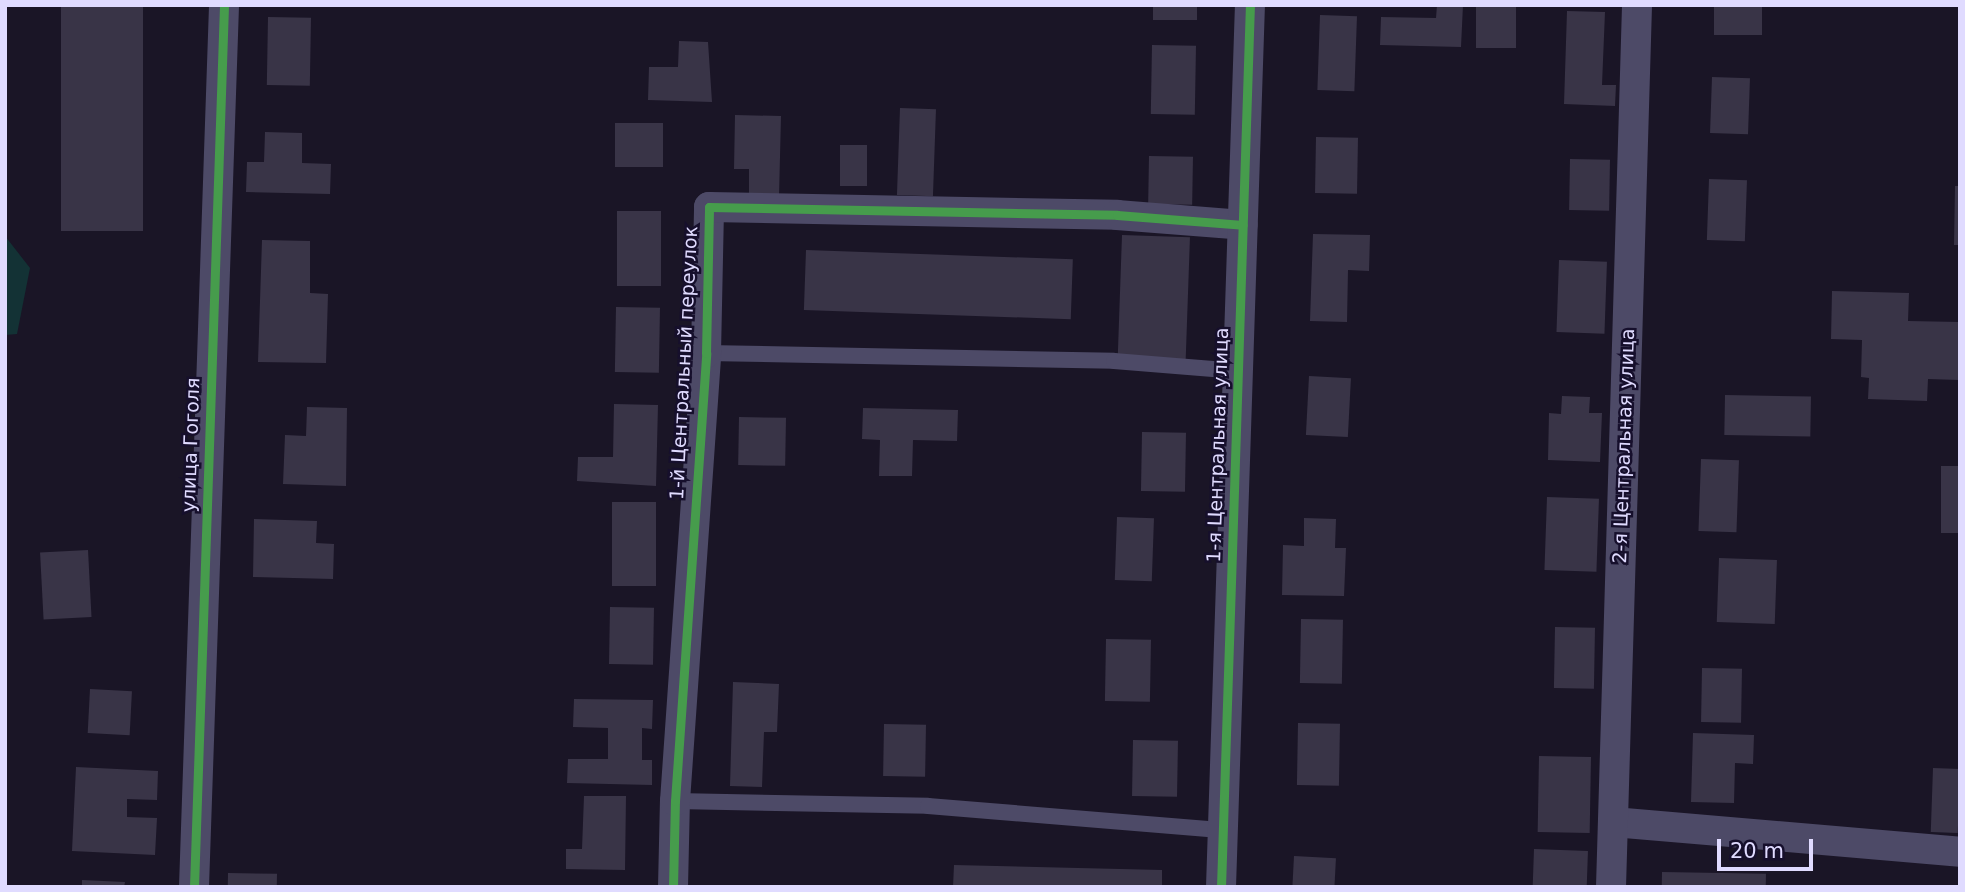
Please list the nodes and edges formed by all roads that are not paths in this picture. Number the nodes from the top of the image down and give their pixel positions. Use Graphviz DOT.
graph roads {
  1 [pos="224,5"];
  2 [pos="1250,5"];
  3 [pos="1637,5"];
  4 [pos="1243,225"];
  5 [pos="706,353"];
  6 [pos="1238,371"];
  7 [pos="675,801"];
  8 [pos="1613,822"];
  9 [pos="1223,830"];
  10 [pos="1960,852"];
  11 [pos="194,887"];
  12 [pos="673,887"];
  13 [pos="1221,887"];
  14 [pos="1611,887"];
  1 -- 11 [label="street, улица Гоголя"];
  2 -- 4 [label="street, 1-я Центральная улица"];
  3 -- 8 [label="street, 2-я Центральная улица"];
  4 -- 5 [label="street, 1-й Центральный переулок"];
  4 -- 6 [label="street, 1-я Центральная улица"];
  5 -- 6 [label="lane"];
  5 -- 7 [label="street, 1-й Центральный переулок"];
  6 -- 9 [label="street, 1-я Центральная улица"];
  7 -- 9 [label="lane"];
  7 -- 12 [label="street, 1-й Центральный переулок"];
  8 -- 10 [label="street"];
  8 -- 14 [label="street, 2-я Центральная улица"];
  9 -- 13 [label="street, 1-я Центральная улица"];
}
